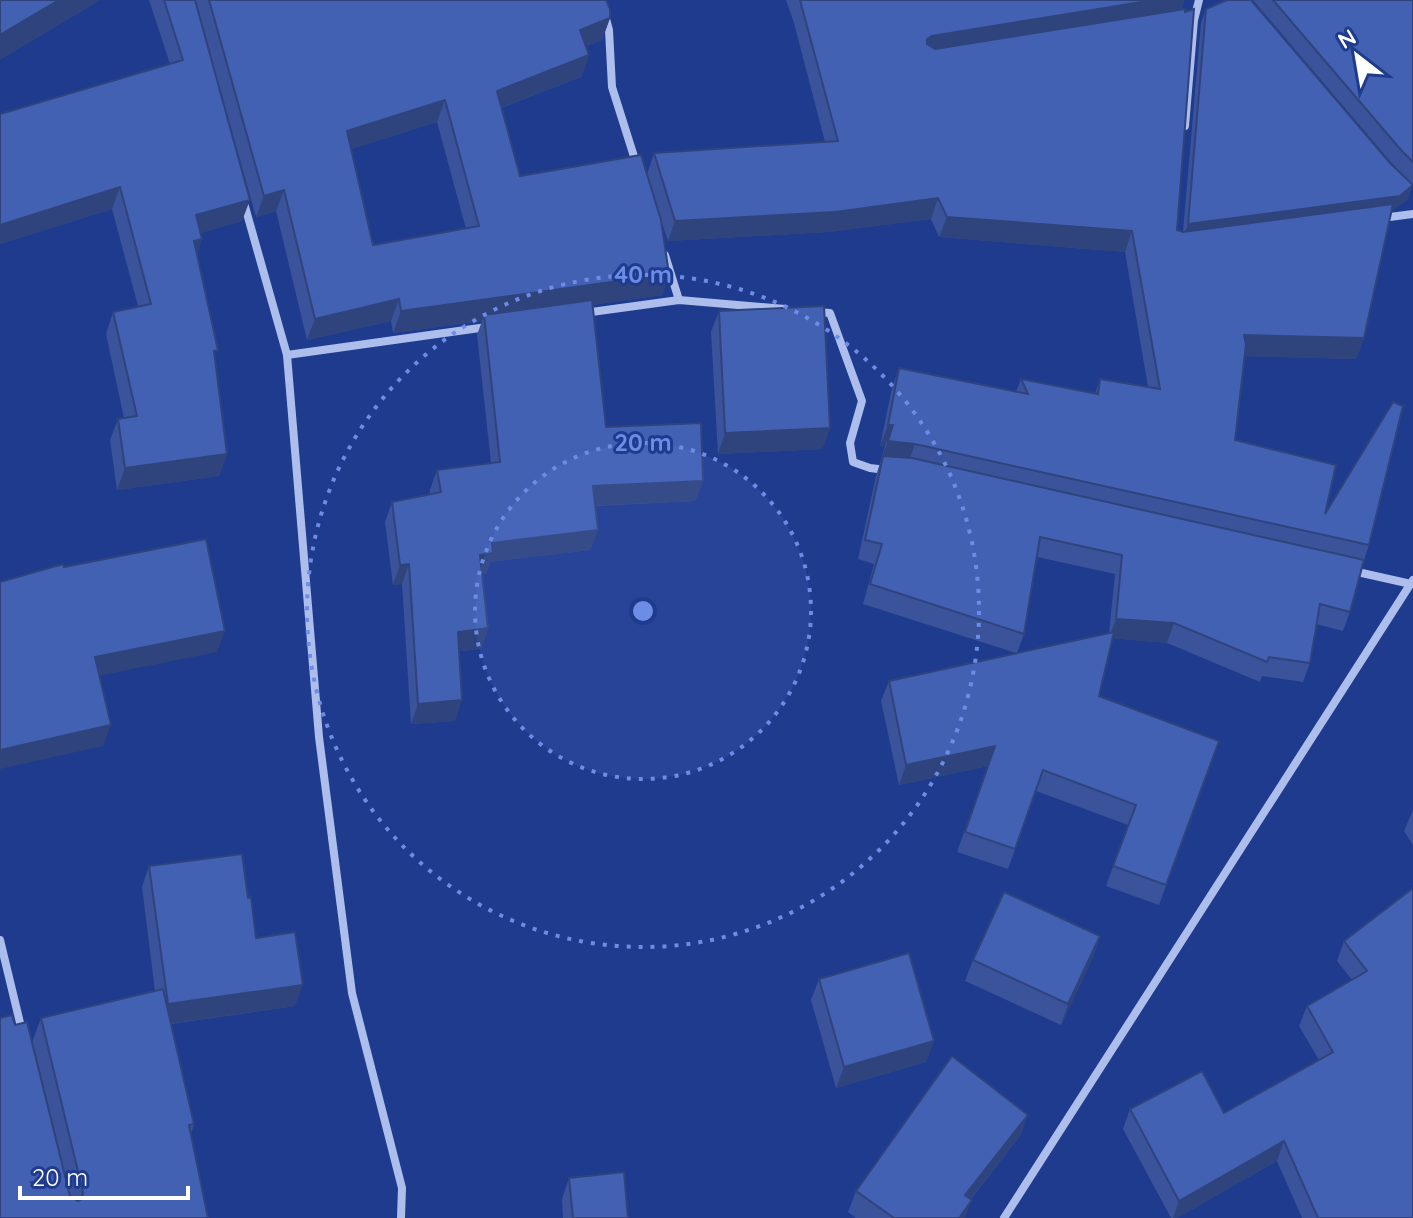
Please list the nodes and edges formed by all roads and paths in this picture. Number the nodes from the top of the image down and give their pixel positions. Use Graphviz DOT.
graph roads {
  1 [pos="601,0"];
  2 [pos="1199,0"];
  3 [pos="1194,20"];
  4 [pos="1178,23"];
  5 [pos="1183,141"];
  6 [pos="641,178"];
  7 [pos="241,192"];
  8 [pos="1413,214"];
  9 [pos="1368,220"];
  10 [pos="660,239"];
  11 [pos="679,300"];
  12 [pos="569,316"];
  13 [pos="491,326"];
  14 [pos="287,355"];
  15 [pos="894,470"];
  16 [pos="1349,570"];
  17 [pos="1412,582"];
  18 [pos="0,940"];
  19 [pos="27,1048"];
  20 [pos="401,1218"];
  21 [pos="1004,1218"];
  1 -- 6 [label="street"];
  2 -- 3 [label="street"];
  3 -- 4 [label="street"];
  3 -- 5 [label="street"];
  7 -- 14 [label="street"];
  8 -- 9 [label="street"];
  10 -- 11 [label="street"];
  11 -- 12 [label="street"];
  11 -- 15 [label="street"];
  13 -- 14 [label="street"];
  14 -- 20 [label="street"];
  16 -- 17 [label="street"];
  17 -- 21 [label="street"];
  18 -- 19 [label="street"];
}
